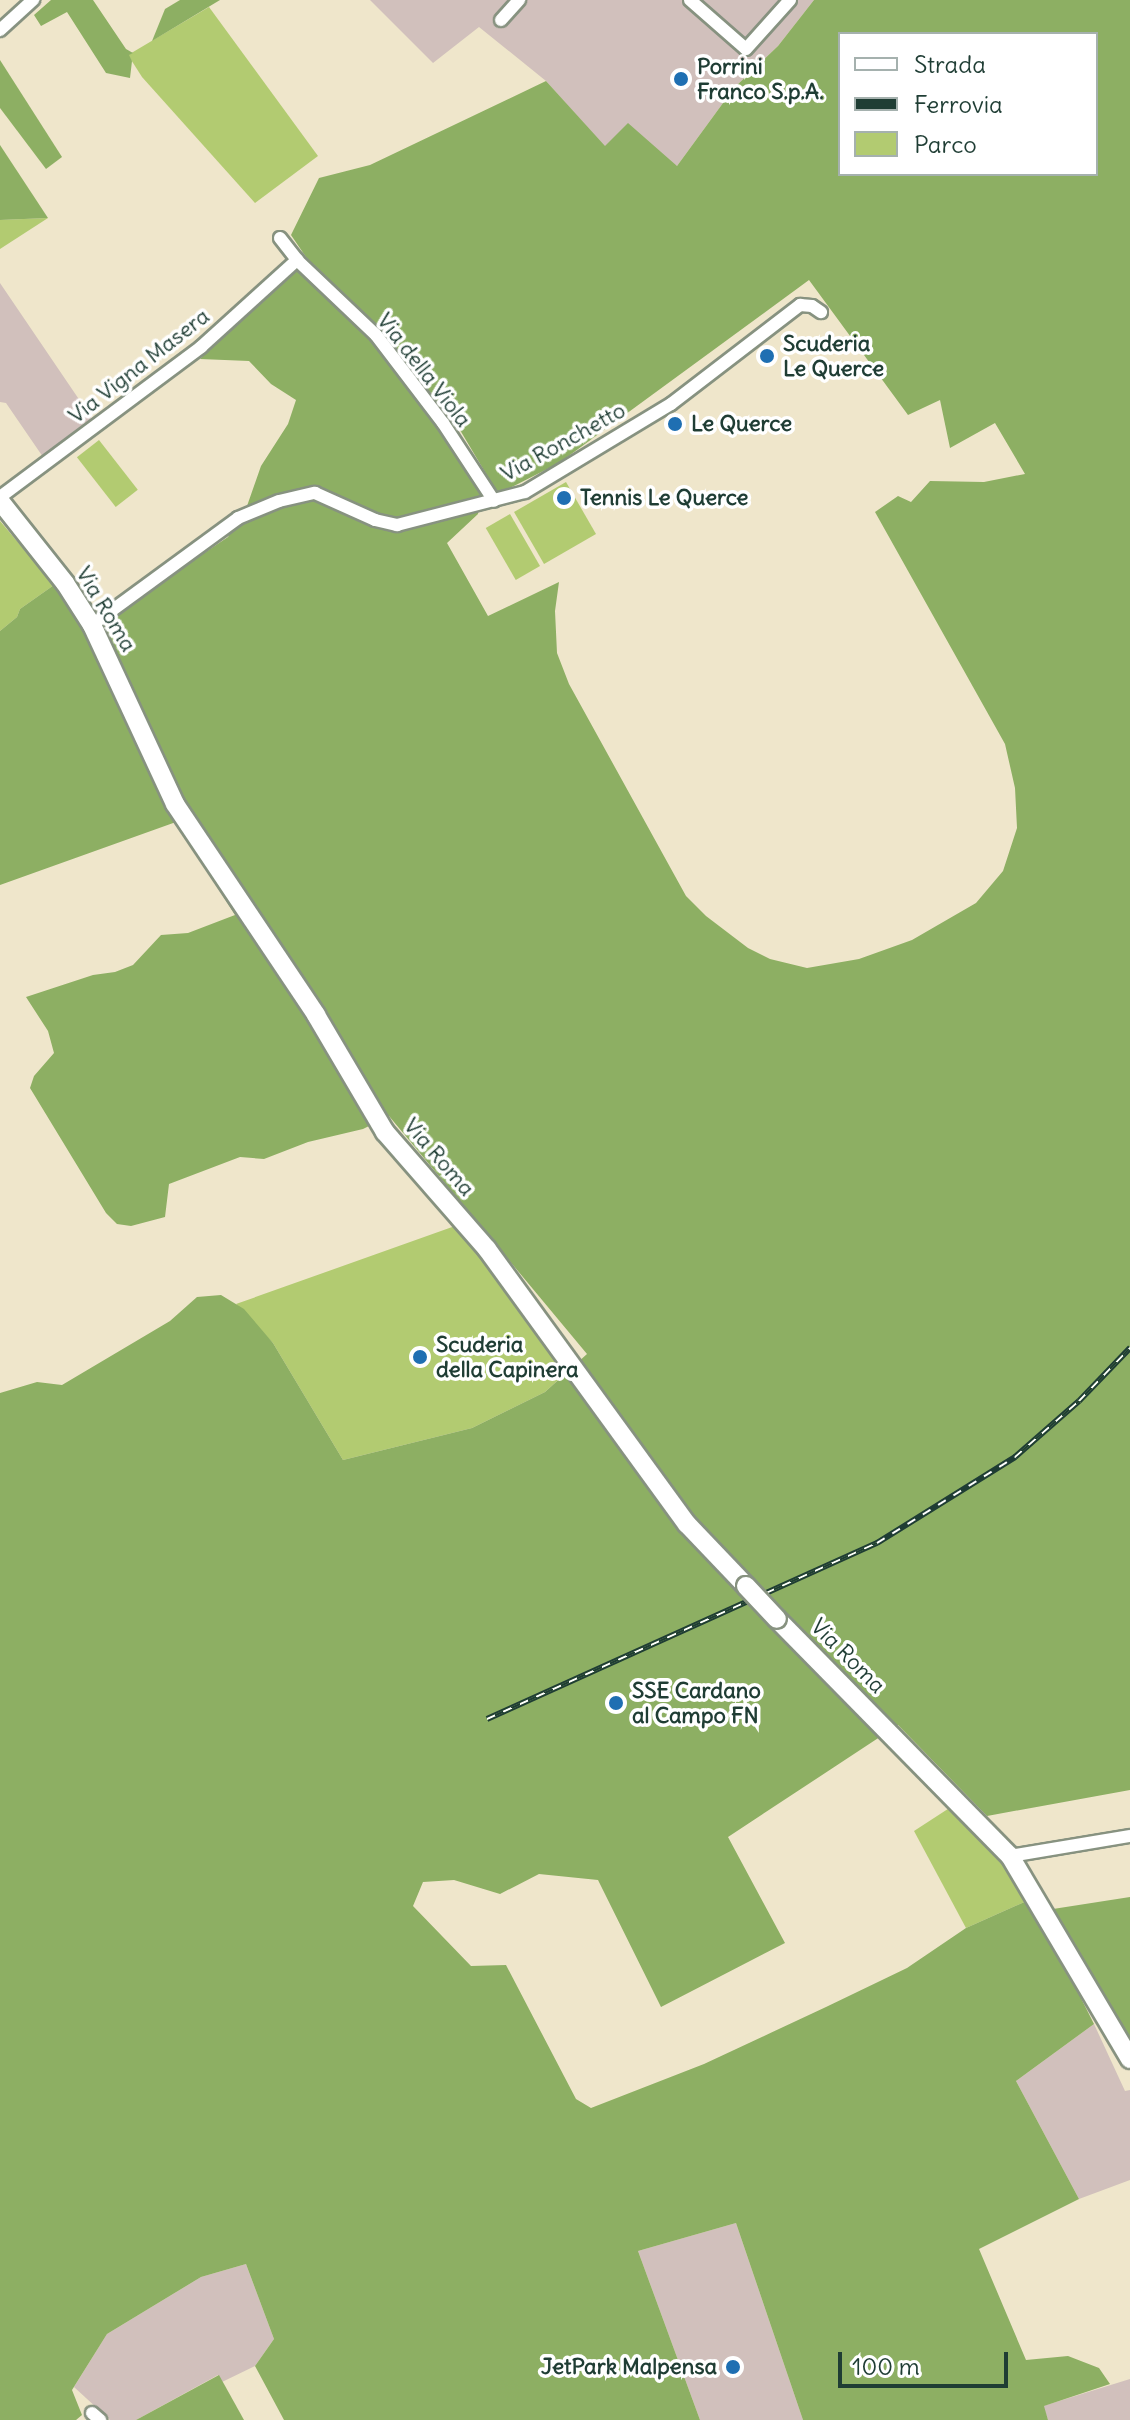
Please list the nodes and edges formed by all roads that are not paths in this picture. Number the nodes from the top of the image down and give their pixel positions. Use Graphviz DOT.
graph roads {
  1 [pos="33,0"];
  2 [pos="519,0"];
  3 [pos="690,0"];
  4 [pos="790,0"];
  5 [pos="501,20"];
  6 [pos="0,30"];
  7 [pos="280,238"];
  8 [pos="297,260"];
  9 [pos="821,312"];
  10 [pos="0,499"];
  11 [pos="494,501"];
  12 [pos="92,625"];
  13 [pos="1130,1836"];
  14 [pos="1010,1856"];
  15 [pos="1130,2059"];
  1 -- 6 [label="street"];
  2 -- 5 [label="street"];
  3 -- 4 [label="street"];
  7 -- 8 [label="street, Via della Viola"];
  8 -- 10 [label="street, Via Vigna Masera"];
  8 -- 11 [label="street, Via della Viola"];
  9 -- 11 [label="street, Via Ronchetto"];
  10 -- 12 [label="street, Via Roma"];
  11 -- 12 [label="street, Via Ronchetto"];
  12 -- 14 [label="street, Via Roma, bridge"];
  13 -- 14 [label="street"];
  14 -- 15 [label="street, Via Roma"];
}
